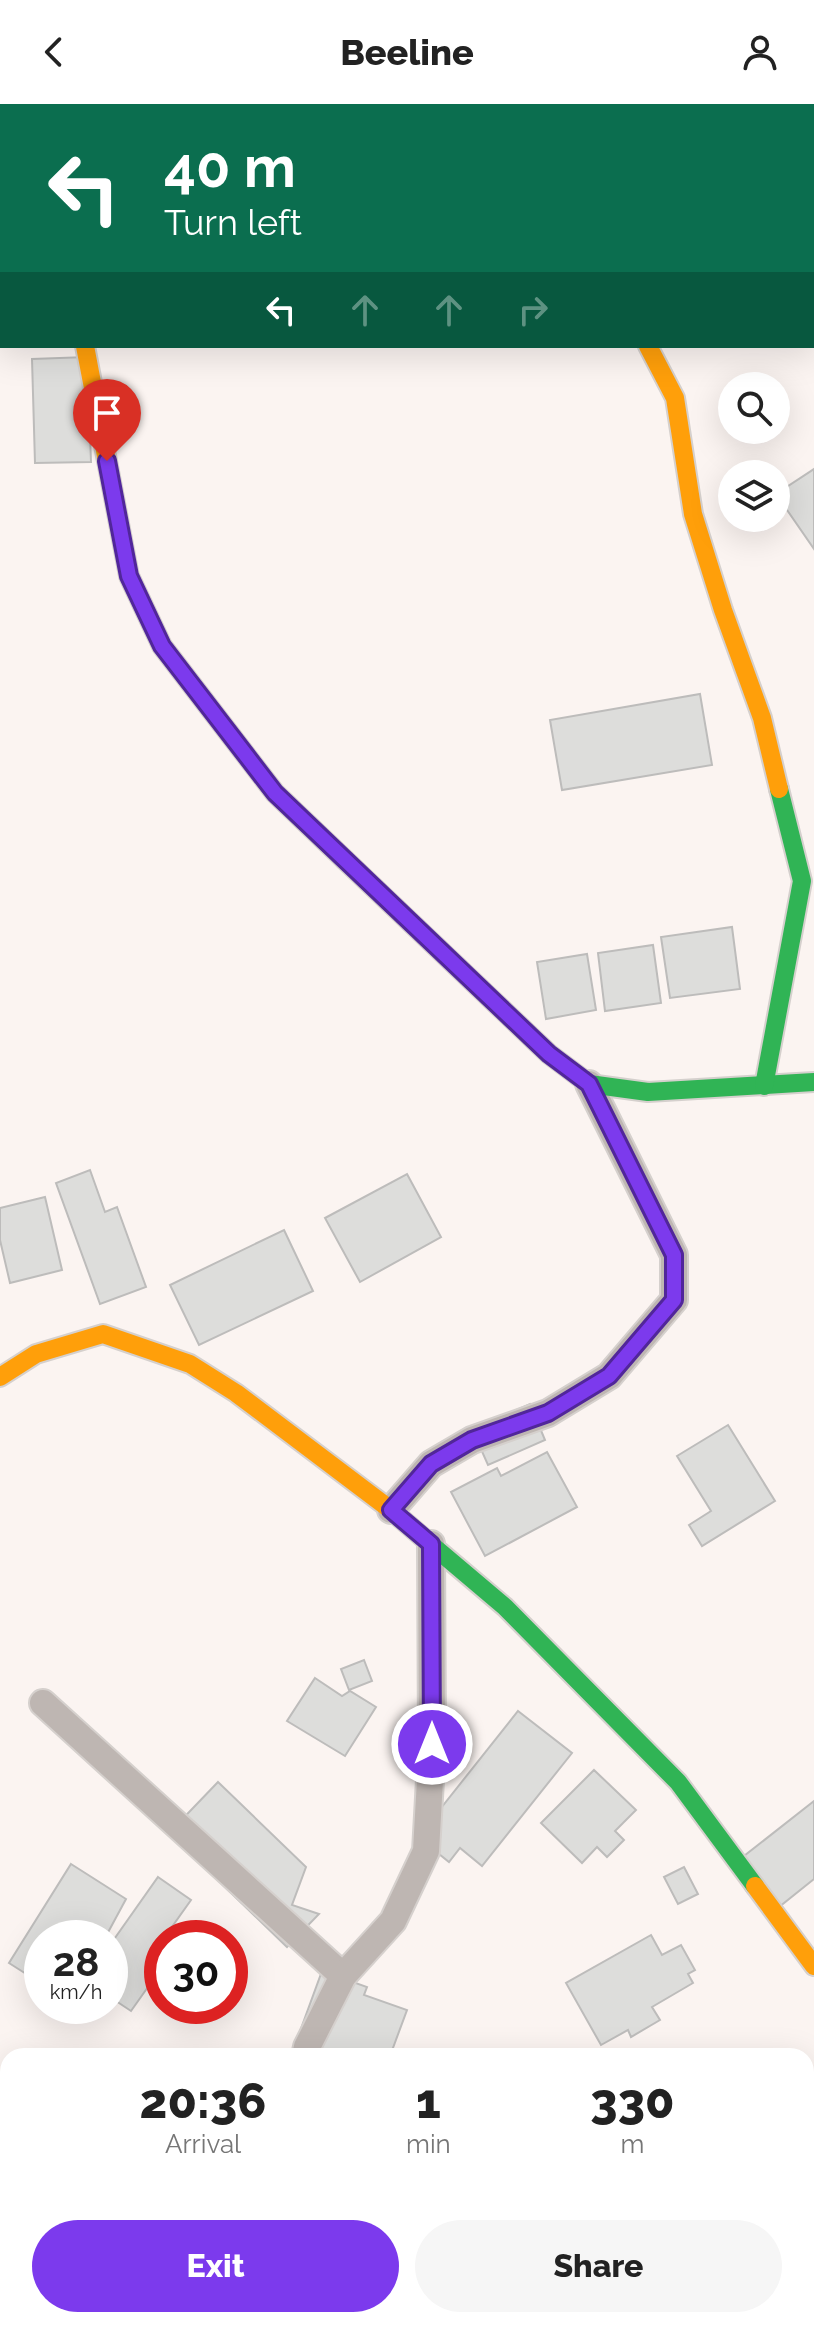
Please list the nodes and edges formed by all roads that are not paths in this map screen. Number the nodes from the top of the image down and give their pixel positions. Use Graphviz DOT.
graph roads {
  1 [pos="85,348"];
  2 [pos="649,348"];
  3 [pos="814,1082"];
  4 [pos="589,1084"];
  5 [pos="764,1086"];
  6 [pos="0,1377"];
  7 [pos="391,1510"];
  8 [pos="431,1544"];
  9 [pos="43,1703"];
  10 [pos="811,1952"];
  11 [pos="343,1976"];
  12 [pos="307,2048"];
  1 -- 4 [label="street"];
  2 -- 5 [label="street"];
  3 -- 5 [label="street"];
  4 -- 5 [label="street"];
  4 -- 7 [label="street"];
  6 -- 7 [label="street"];
  7 -- 8 [label="street"];
  8 -- 10 [label="street"];
  8 -- 11 [label="street"];
  9 -- 11 [label="street"];
  11 -- 12 [label="street"];
}
